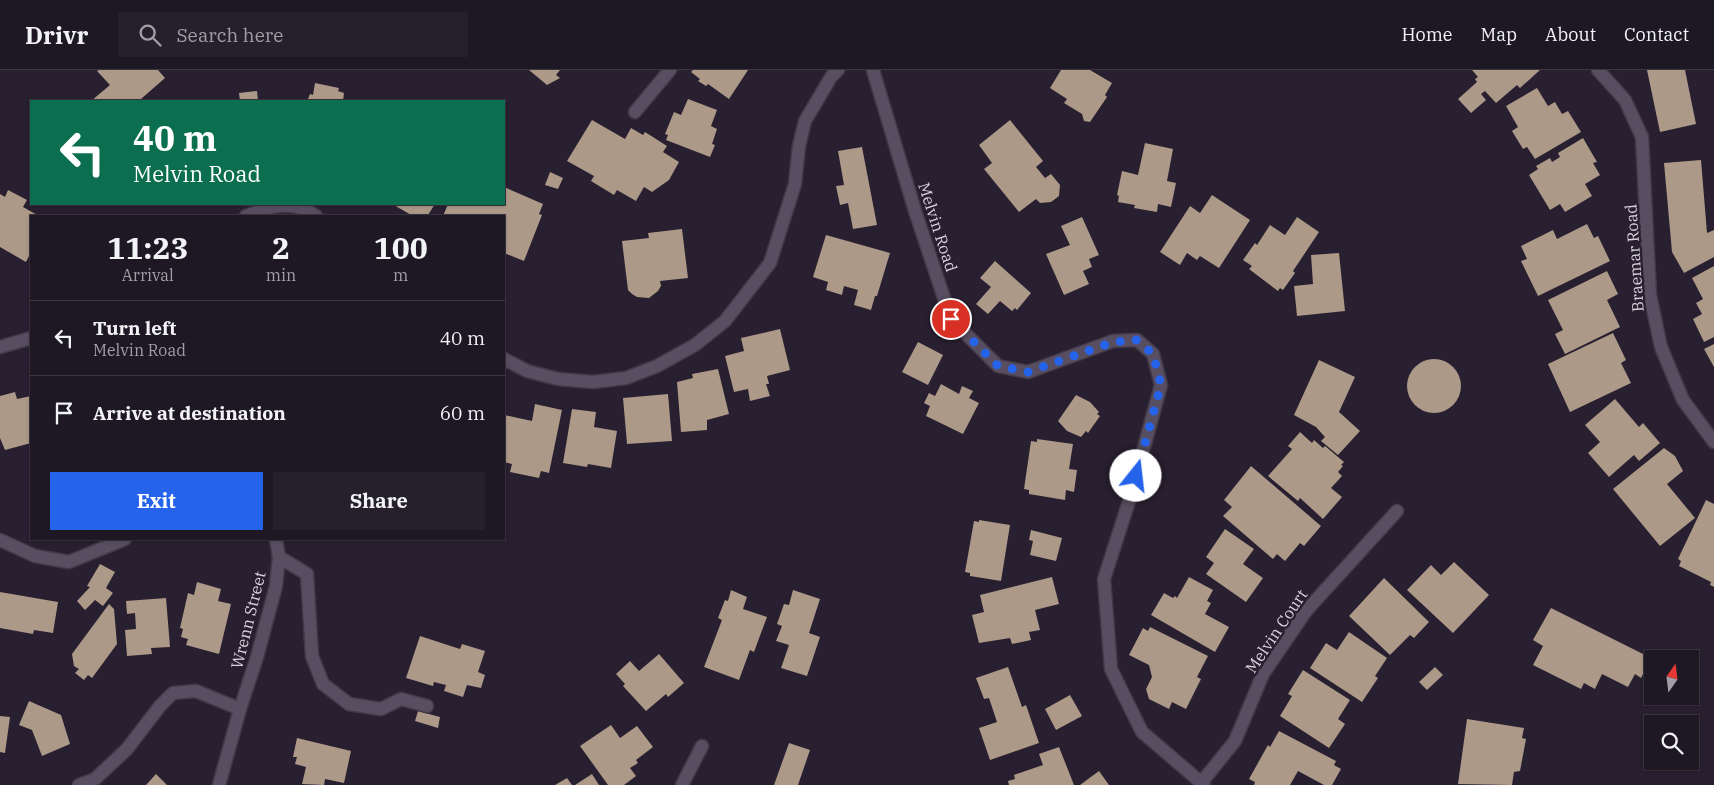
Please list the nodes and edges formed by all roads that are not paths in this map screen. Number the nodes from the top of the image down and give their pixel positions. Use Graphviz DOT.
graph roads {
  1 [pos="670,70"];
  2 [pos="838,70"];
  3 [pos="873,70"];
  4 [pos="1598,70"];
  5 [pos="635,112"];
  6 [pos="280,205"];
  7 [pos="289,205"];
  8 [pos="248,215"];
  9 [pos="315,215"];
  10 [pos="30,338"];
  11 [pos="0,347"];
  12 [pos="505,360"];
  13 [pos="1714,442"];
  14 [pos="1397,511"];
  15 [pos="0,540"];
  16 [pos="123,540"];
  17 [pos="276,540"];
  18 [pos="279,557"];
  19 [pos="427,706"];
  20 [pos="240,709"];
  21 [pos="702,746"];
  22 [pos="1202,784"];
  23 [pos="79,785"];
  24 [pos="219,785"];
  25 [pos="682,785"];
  1 -- 5 [label="street"];
  2 -- 12 [label="street"];
  3 -- 22 [label="street, Melvin Road"];
  4 -- 13 [label="street, Braemar Road"];
  6 -- 8 [label="street"];
  7 -- 9 [label="street"];
  10 -- 11 [label="street"];
  14 -- 22 [label="street, Melvin Court"];
  15 -- 16 [label="street"];
  17 -- 18 [label="street, Wrenn Street"];
  18 -- 19 [label="street"];
  18 -- 20 [label="street, Wrenn Street"];
  20 -- 23 [label="street"];
  20 -- 24 [label="street, Wrenn Street"];
  21 -- 25 [label="street"];
}
